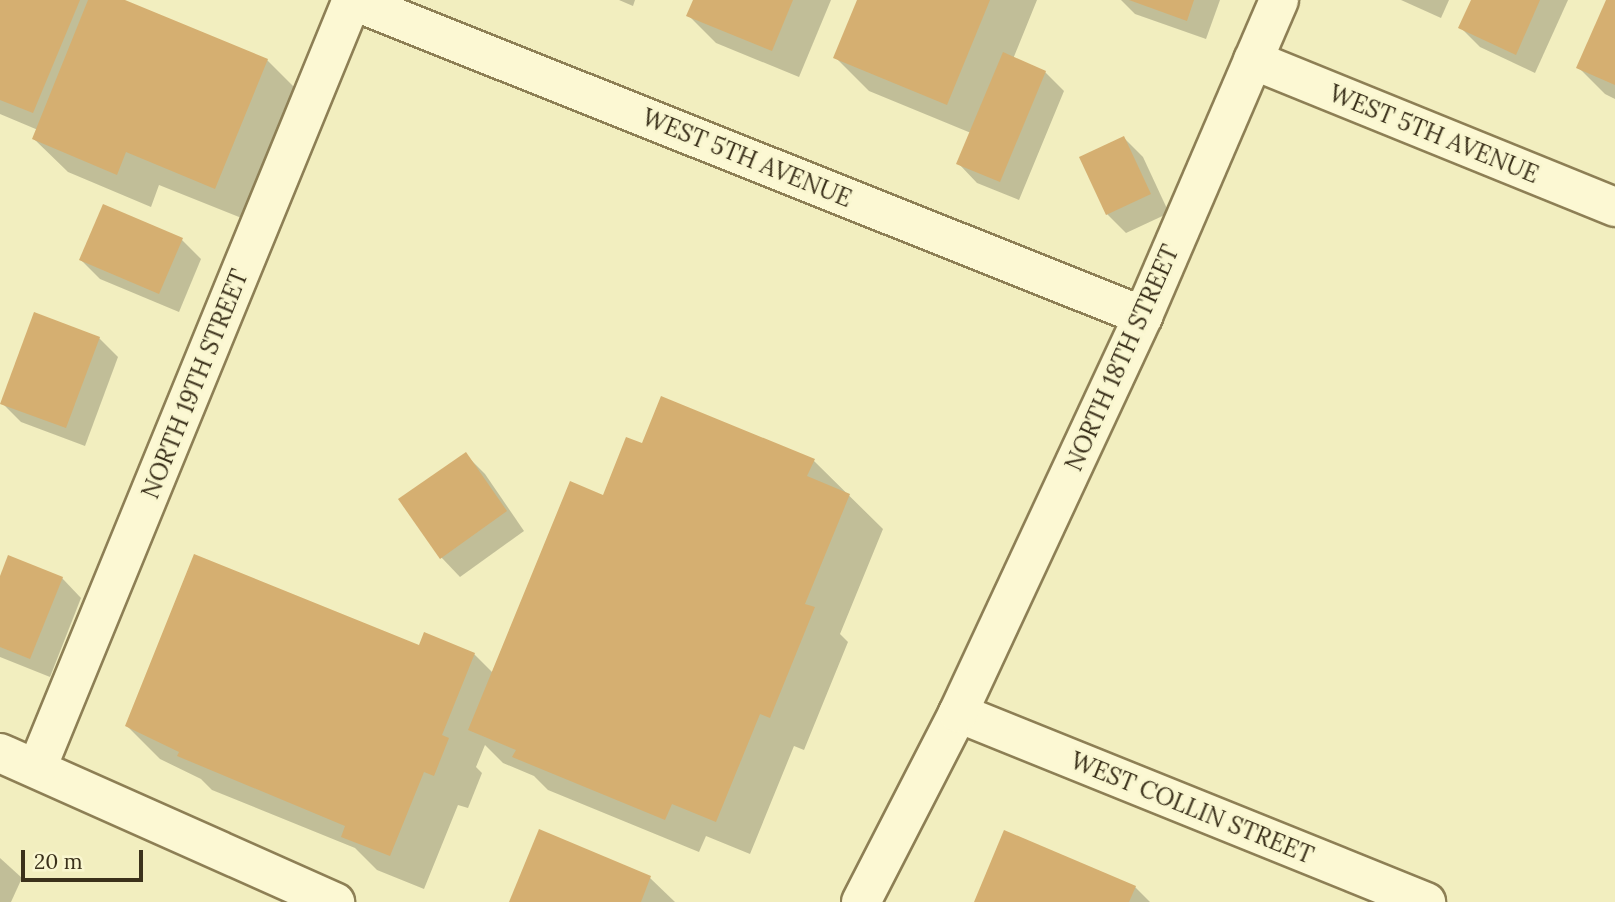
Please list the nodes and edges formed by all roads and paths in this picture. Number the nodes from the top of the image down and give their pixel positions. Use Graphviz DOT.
graph roads {
  1 [pos="352,0"];
  2 [pos="1279,0"];
  3 [pos="1253,60"];
  4 [pos="1615,207"];
  5 [pos="1143,316"];
  6 [pos="958,713"];
  7 [pos="0,753"];
  8 [pos="37,768"];
  9 [pos="335,902"];
  10 [pos="861,902"];
  11 [pos="1426,902"];
  1 -- 5 [label="street, WEST 5TH AVENUE"];
  1 -- 8 [label="street, NORTH 19TH STREET"];
  2 -- 3 [label="street, NORTH 18TH STREET"];
  3 -- 4 [label="street, WEST 5TH AVENUE"];
  3 -- 5 [label="street, NORTH 18TH STREET"];
  5 -- 6 [label="street, NORTH 18TH STREET"];
  6 -- 10 [label="street, NORTH 18TH STREET"];
  6 -- 11 [label="street, WEST COLLIN STREET"];
  7 -- 8 [label="street"];
  8 -- 9 [label="street"];
}
